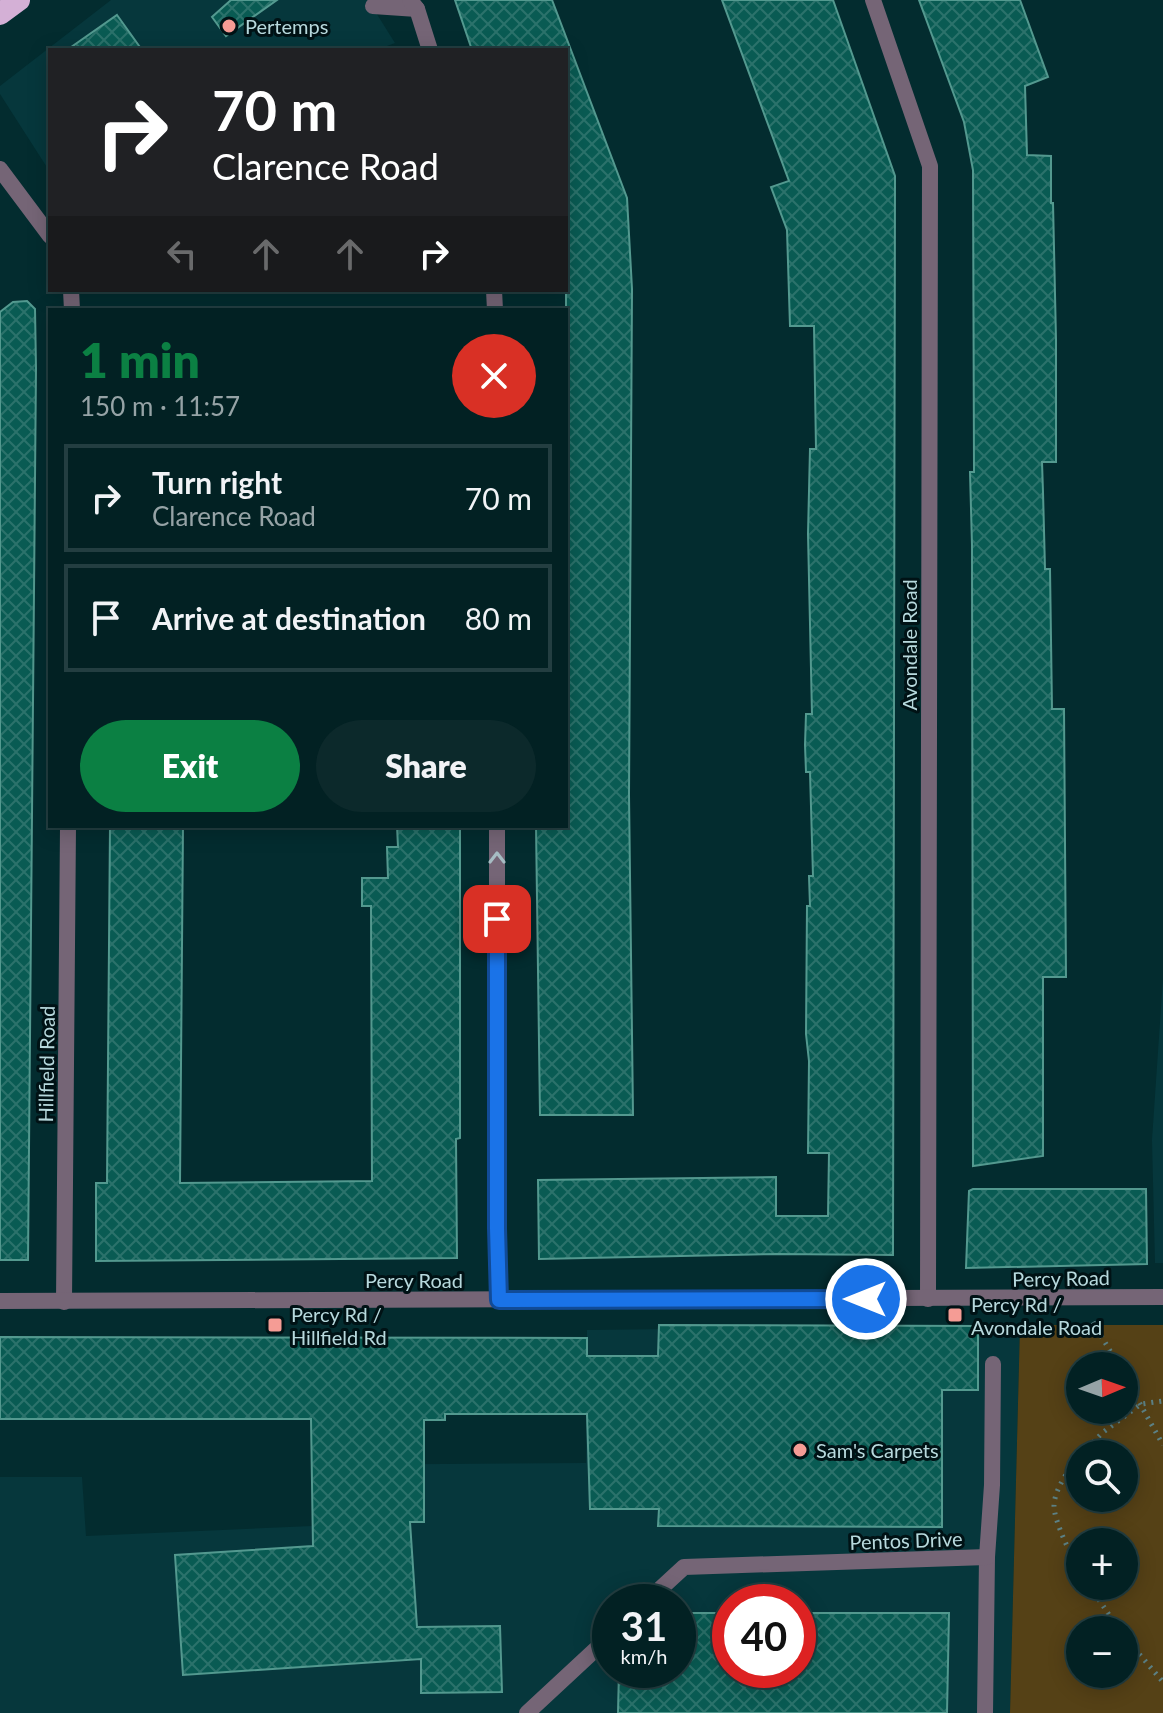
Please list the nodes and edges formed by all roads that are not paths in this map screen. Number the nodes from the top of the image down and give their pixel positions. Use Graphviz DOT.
graph roads {
  1 [pos="19,0"];
  2 [pos="873,0"];
  3 [pos="413,4"];
  4 [pos="373,6"];
  5 [pos="0,14"];
  6 [pos="429,48"];
  7 [pos="0,169"];
  8 [pos="48,233"];
  9 [pos="68,828"];
  10 [pos="497,828"];
  11 [pos="1163,1297"];
  12 [pos="928,1299"];
  13 [pos="499,1300"];
  14 [pos="0,1301"];
  15 [pos="64,1302"];
  16 [pos="993,1364"];
  17 [pos="987,1557"];
  18 [pos="666,1584"];
  19 [pos="592,1653"];
  20 [pos="527,1713"];
  21 [pos="985,1713"];
  1 -- 5 [label="highway"];
  2 -- 12 [label="street, Avondale Road"];
  3 -- 4 [label="street"];
  3 -- 6 [label="street"];
  7 -- 8 [label="street"];
  9 -- 15 [label="street, Hillfield Road"];
  13 -- 10 [label="street, one-way"];
  11 -- 12 [label="street, Percy Road"];
  12 -- 13 [label="street, Percy Road"];
  13 -- 15 [label="street, Percy Road"];
  14 -- 15 [label="street, Percy Road"];
  16 -- 17 [label="street, Pentos Drive"];
  17 -- 18 [label="street, Pentos Drive"];
  17 -- 21 [label="street"];
  19 -- 20 [label="street"];
}
